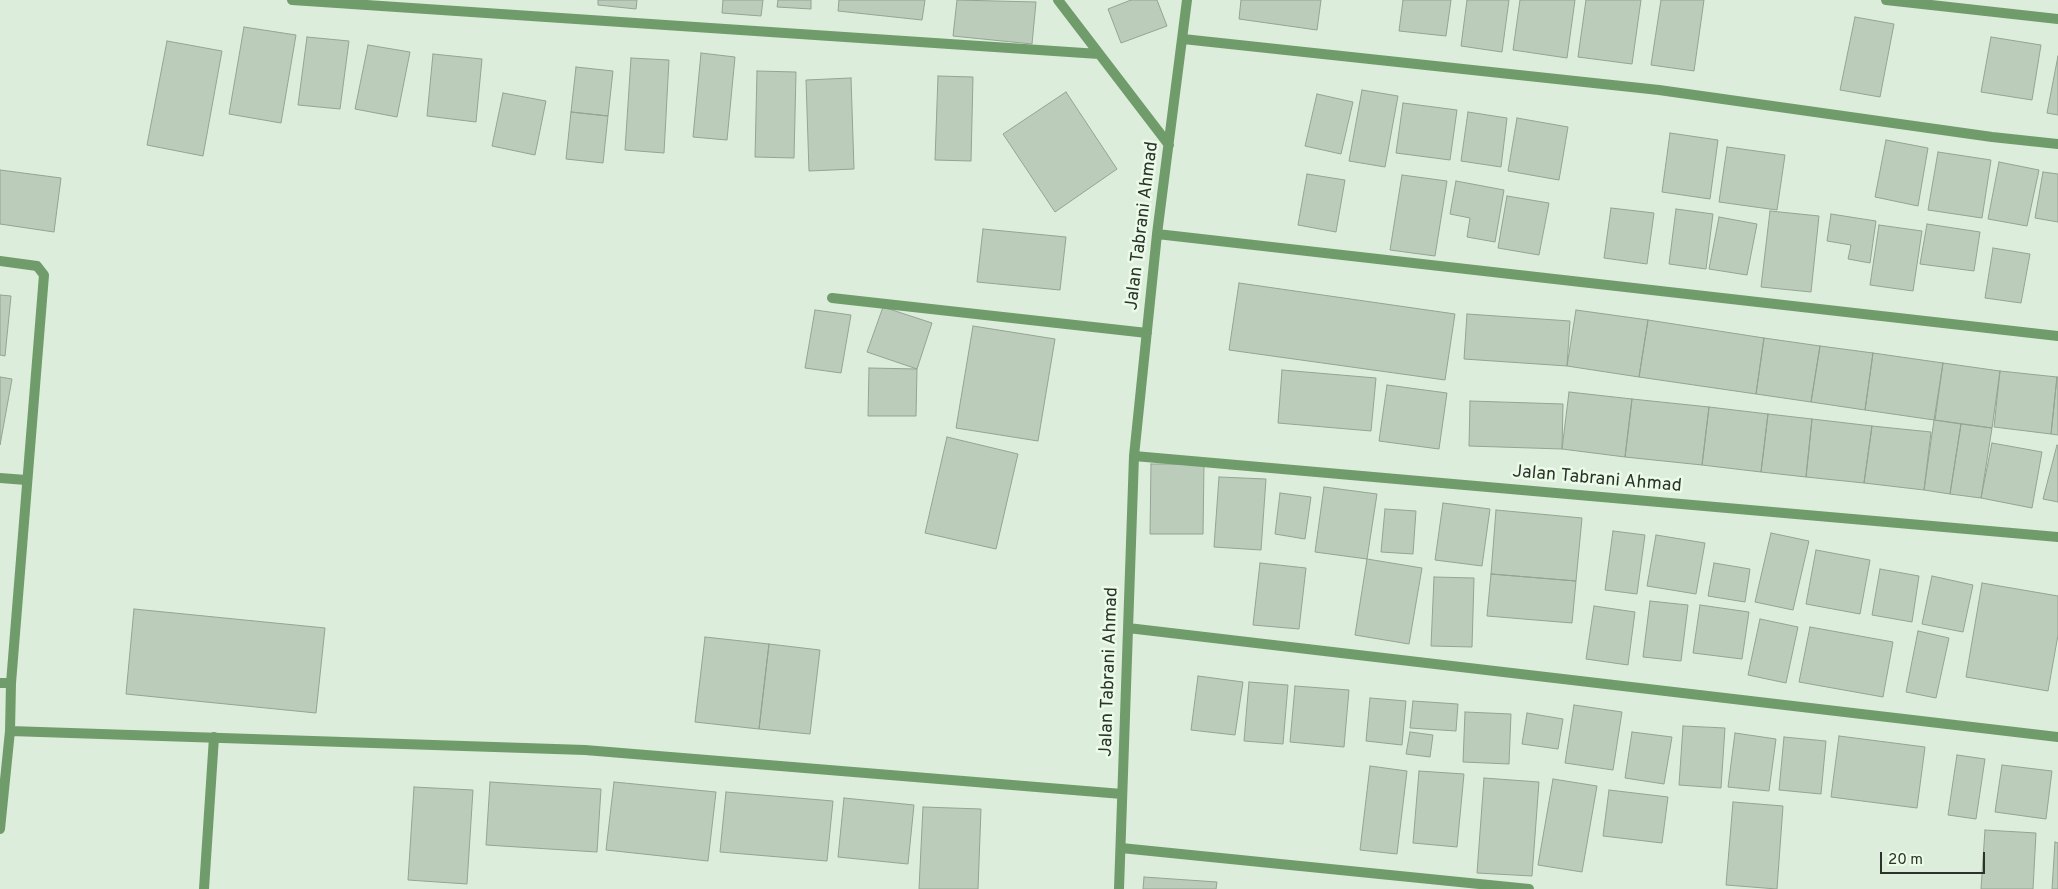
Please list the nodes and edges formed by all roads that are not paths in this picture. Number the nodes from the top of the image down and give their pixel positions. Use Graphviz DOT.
graph roads {
  1 [pos="292,0"];
  2 [pos="1058,0"];
  3 [pos="1187,0"];
  4 [pos="1886,0"];
  5 [pos="2058,19"];
  6 [pos="1183,40"];
  7 [pos="1100,54"];
  8 [pos="2058,144"];
  9 [pos="1169,145"];
  10 [pos="1157,234"];
  11 [pos="0,261"];
  12 [pos="832,298"];
  13 [pos="1147,333"];
  14 [pos="2058,336"];
  15 [pos="1134,456"];
  16 [pos="0,478"];
  17 [pos="26,480"];
  18 [pos="2058,537"];
  19 [pos="1128,628"];
  20 [pos="5,683"];
  21 [pos="10,731"];
  22 [pos="2058,737"];
  23 [pos="214,738"];
  24 [pos="1122,794"];
  25 [pos="0,829"];
  26 [pos="1121,848"];
  27 [pos="204,889"];
  28 [pos="1119,889"];
  29 [pos="1529,889"];
  1 -- 7 [label="street"];
  2 -- 7 [label="street"];
  3 -- 6 [label="street, Jalan Tabrani Ahmad"];
  4 -- 5 [label="street"];
  6 -- 8 [label="street"];
  6 -- 9 [label="street, Jalan Tabrani Ahmad"];
  7 -- 9 [label="street"];
  9 -- 10 [label="street, Jalan Tabrani Ahmad"];
  10 -- 13 [label="street, Jalan Tabrani Ahmad"];
  10 -- 14 [label="street"];
  11 -- 17 [label="street"];
  12 -- 13 [label="street"];
  13 -- 15 [label="street, Jalan Tabrani Ahmad"];
  15 -- 18 [label="street, Jalan Tabrani Ahmad"];
  15 -- 19 [label="street, Jalan Tabrani Ahmad"];
  16 -- 17 [label="street"];
  17 -- 20 [label="street"];
  19 -- 22 [label="street"];
  19 -- 24 [label="street, Jalan Tabrani Ahmad"];
  20 -- 21 [label="street"];
  21 -- 23 [label="street"];
  21 -- 25 [label="street"];
  23 -- 24 [label="street"];
  23 -- 27 [label="street"];
  24 -- 26 [label="street, Jalan Tabrani Ahmad"];
  26 -- 28 [label="street, Jalan Tabrani Ahmad"];
  26 -- 29 [label="street"];
}
